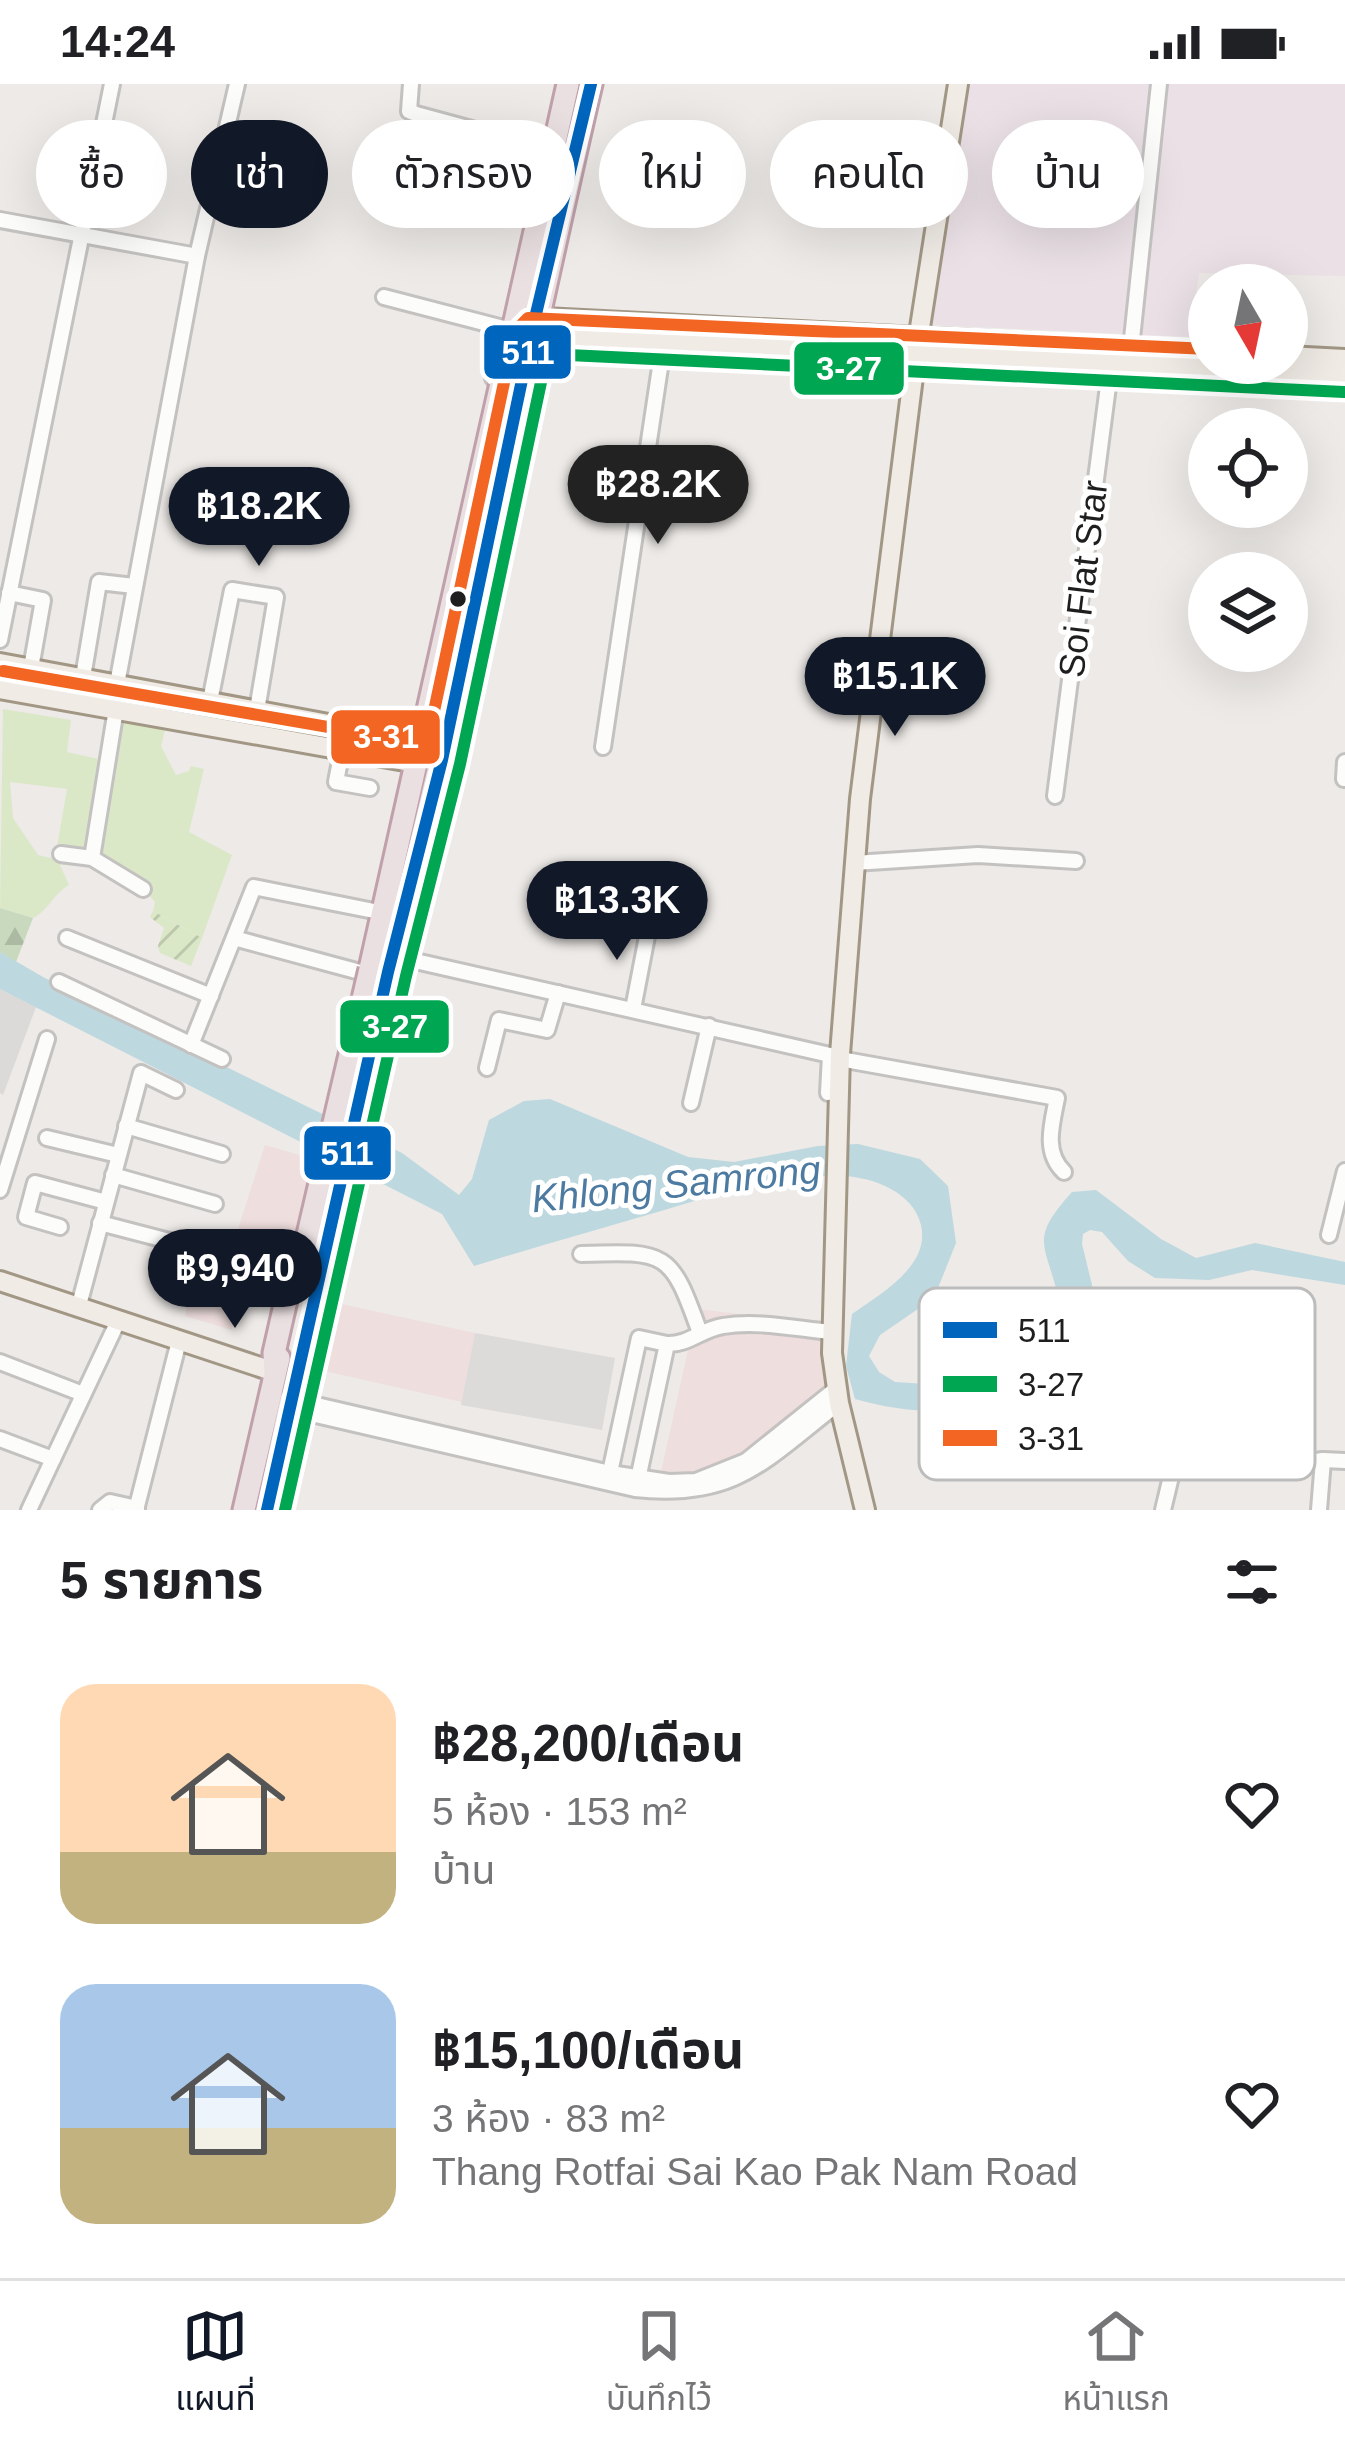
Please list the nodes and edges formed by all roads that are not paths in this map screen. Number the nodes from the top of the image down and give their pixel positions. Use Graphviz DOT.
graph roads {
  1 [pos="112,84"];
  2 [pos="237,84"];
  3 [pos="411,84"];
  4 [pos="568,84"];
  5 [pos="591,84"];
  6 [pos="958,84"];
  7 [pos="1159,84"];
  8 [pos="438,120"];
  9 [pos="560,120"];
  10 [pos="0,220"];
  11 [pos="535,228"];
  12 [pos="80,236"];
  13 [pos="197,256"];
  14 [pos="384,297"];
  15 [pos="517,327"];
  16 [pos="664,340"];
  17 [pos="917,345"];
  18 [pos="1131,348"];
  19 [pos="1188,351"];
  20 [pos="1308,357"];
  21 [pos="1345,359"];
  22 [pos="1111,362"];
  23 [pos="1188,364"];
  24 [pos="1308,371"];
  25 [pos="1345,374"];
  26 [pos="134,586"];
  27 [pos="9,593"];
  28 [pos="0,640"];
  29 [pos="0,663"];
  30 [pos="32,668"];
  31 [pos="82,677"];
  32 [pos="117,684"];
  33 [pos="0,689"];
  34 [pos="210,701"];
  35 [pos="116,710"];
  36 [pos="256,710"];
  37 [pos="603,747"];
  38 [pos="342,750"];
  39 [pos="418,752"];
  40 [pos="442,760"];
  41 [pos="1345,762"];
  42 [pos="1344,779"];
  43 [pos="370,788"];
  44 [pos="1054,796"];
  45 [pos="410,845"];
  46 [pos="61,854"];
  47 [pos="92,858"];
  48 [pos="1076,860"];
  49 [pos="854,862"];
  50 [pos="143,889"];
  51 [pos="384,913"];
  52 [pos="649,926"];
  53 [pos="67,938"];
  54 [pos="234,938"];
  55 [pos="380,968"];
  56 [pos="59,982"];
  57 [pos="558,993"];
  58 [pos="211,996"];
  59 [pos="633,1009"];
  60 [pos="709,1026"];
  61 [pos="47,1039"];
  62 [pos="191,1045"];
  63 [pos="835,1057"];
  64 [pos="222,1059"];
  65 [pos="487,1068"];
  66 [pos="176,1090"];
  67 [pos="828,1093"];
  68 [pos="691,1103"];
  69 [pos="126,1126"];
  70 [pos="47,1138"];
  71 [pos="223,1154"];
  72 [pos="118,1155"];
  73 [pos="1345,1171"];
  74 [pos="1064,1172"];
  75 [pos="113,1175"];
  76 [pos="0,1190"];
  77 [pos="106,1202"];
  78 [pos="215,1204"];
  79 [pos="100,1223"];
  80 [pos="60,1227"];
  81 [pos="1329,1234"];
  82 [pos="196,1248"];
  83 [pos="581,1254"];
  84 [pos="310,1271"];
  85 [pos="0,1281"];
  86 [pos="79,1305"];
  87 [pos="119,1319"];
  88 [pos="832,1332"];
  89 [pos="700,1333"];
  90 [pos="179,1341"];
  91 [pos="667,1344"];
  92 [pos="0,1362"];
  93 [pos="275,1372"];
  94 [pos="83,1394"];
  95 [pos="838,1395"];
  96 [pos="292,1405"];
  97 [pos="622,1417"];
  98 [pos="650,1423"];
  99 [pos="0,1439"];
  100 [pos="53,1459"];
  101 [pos="1324,1460"];
  102 [pos="1315,1461"];
  103 [pos="1345,1461"];
  104 [pos="609,1478"];
  105 [pos="638,1479"];
  106 [pos="1170,1480"];
  107 [pos="697,1486"];
  108 [pos="136,1509"];
  109 [pos="29,1510"];
  110 [pos="100,1510"];
  111 [pos="244,1510"];
  112 [pos="267,1510"];
  113 [pos="865,1510"];
  114 [pos="1163,1510"];
  115 [pos="1318,1510"];
  1 -- 12 [label="street"];
  2 -- 13 [label="street"];
  3 -- 8 [label="street"];
  4 -- 9 [label="highway"];
  5 -- 15 [label="highway"];
  6 -- 17 [label="main road"];
  7 -- 18 [label="street"];
  10 -- 12 [label="street"];
  11 -- 15 [label="highway"];
  12 -- 13 [label="street"];
  12 -- 27 [label="street"];
  13 -- 26 [label="street"];
  14 -- 15 [label="street"];
  15 -- 16 [label="main road"];
  15 -- 17 [label="main road"];
  15 -- 39 [label="highway"];
  15 -- 40 [label="highway"];
  16 -- 17 [label="main road"];
  16 -- 37 [label="street"];
  17 -- 18 [label="main road"];
  17 -- 22 [label="main road"];
  17 -- 49 [label="main road"];
  18 -- 19 [label="main road"];
  20 -- 21 [label="main road"];
  22 -- 23 [label="main road"];
  22 -- 44 [label="street, Soi Flat Star"];
  24 -- 25 [label="main road"];
  26 -- 31 [label="street"];
  26 -- 32 [label="street"];
  27 -- 28 [label="street"];
  27 -- 30 [label="street"];
  29 -- 30 [label="main road"];
  30 -- 31 [label="main road"];
  31 -- 32 [label="main road"];
  32 -- 34 [label="main road"];
  33 -- 35 [label="main road"];
  34 -- 36 [label="main road"];
  34 -- 36 [label="street"];
  35 -- 38 [label="main road"];
  35 -- 47 [label="street"];
  36 -- 39 [label="main road"];
  38 -- 39 [label="main road"];
  38 -- 43 [label="street"];
  39 -- 40 [label="highway"];
  39 -- 45 [label="highway"];
  40 -- 45 [label="highway"];
  41 -- 42 [label="street"];
  45 -- 51 [label="highway"];
  45 -- 55 [label="highway"];
  46 -- 47 [label="street"];
  47 -- 50 [label="street"];
  48 -- 49 [label="street"];
  49 -- 63 [label="main road"];
  51 -- 54 [label="street"];
  51 -- 55 [label="highway"];
  52 -- 59 [label="street"];
  53 -- 58 [label="street"];
  54 -- 55 [label="street"];
  54 -- 58 [label="street"];
  55 -- 57 [label="street"];
  55 -- 84 [label="highway, bridge"];
  56 -- 62 [label="street"];
  57 -- 59 [label="street"];
  57 -- 65 [label="street"];
  58 -- 62 [label="street"];
  59 -- 60 [label="street"];
  60 -- 63 [label="street"];
  60 -- 68 [label="street"];
  61 -- 76 [label="street"];
  62 -- 64 [label="street"];
  63 -- 67 [label="street"];
  63 -- 74 [label="street"];
  63 -- 88 [label="main road"];
  66 -- 69 [label="street"];
  69 -- 71 [label="street"];
  69 -- 72 [label="street"];
  70 -- 72 [label="street"];
  72 -- 75 [label="street"];
  73 -- 81 [label="street"];
  75 -- 77 [label="street"];
  75 -- 78 [label="street"];
  77 -- 79 [label="street"];
  77 -- 80 [label="street"];
  79 -- 82 [label="street"];
  79 -- 86 [label="street"];
  83 -- 89 [label="street"];
  84 -- 93 [label="highway"];
  84 -- 96 [label="highway"];
  85 -- 86 [label="main road"];
  86 -- 87 [label="main road"];
  87 -- 90 [label="main road"];
  87 -- 94 [label="street"];
  88 -- 89 [label="street"];
  88 -- 95 [label="main road"];
  89 -- 91 [label="street"];
  90 -- 93 [label="main road"];
  90 -- 108 [label="street"];
  91 -- 97 [label="street"];
  91 -- 98 [label="street"];
  92 -- 94 [label="street"];
  93 -- 96 [label="highway"];
  93 -- 111 [label="highway"];
  94 -- 100 [label="street"];
  95 -- 107 [label="street"];
  95 -- 113 [label="main road"];
  96 -- 104 [label="street"];
  96 -- 112 [label="highway"];
  97 -- 98 [label="street"];
  97 -- 104 [label="street"];
  98 -- 105 [label="street"];
  99 -- 100 [label="street"];
  100 -- 109 [label="street"];
  101 -- 102 [label="street"];
  101 -- 103 [label="street"];
  101 -- 115 [label="street"];
  104 -- 105 [label="street"];
  104 -- 107 [label="street"];
  105 -- 107 [label="street"];
  106 -- 114 [label="street"];
  108 -- 110 [label="street"];
}
